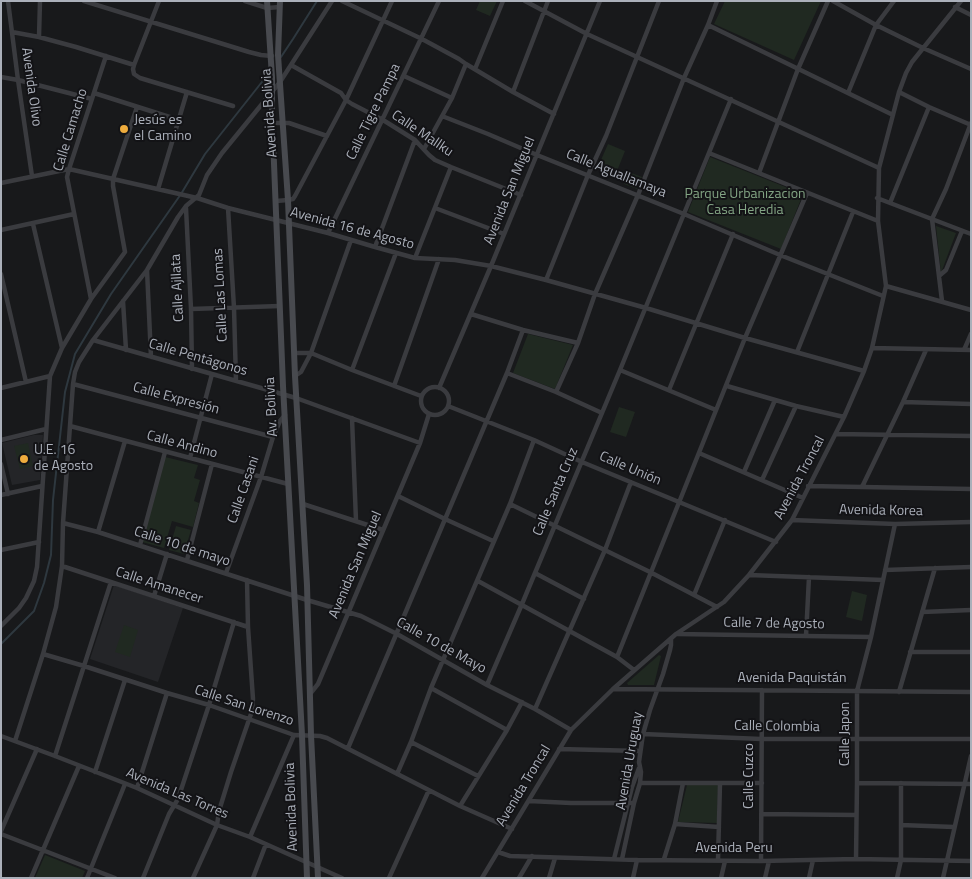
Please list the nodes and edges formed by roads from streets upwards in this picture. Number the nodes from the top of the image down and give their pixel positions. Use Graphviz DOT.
graph roads {
  1 [pos="8,1"];
  2 [pos="40,1"];
  3 [pos="84,1"];
  4 [pos="159,1"];
  5 [pos="245,1"];
  6 [pos="332,1"];
  7 [pos="342,1"];
  8 [pos="392,1"];
  9 [pos="440,1"];
  10 [pos="503,1"];
  11 [pos="525,1"];
  12 [pos="548,1"];
  13 [pos="600,1"];
  14 [pos="658,1"];
  15 [pos="717,1"];
  16 [pos="828,1"];
  17 [pos="833,1"];
  18 [pos="894,1"];
  19 [pos="961,1"];
  20 [pos="280,4"];
  21 [pos="267,5"];
  22 [pos="955,8"];
  23 [pos="544,12"];
  24 [pos="971,15"];
  25 [pos="382,21"];
  26 [pos="151,22"];
  27 [pos="876,25"];
  28 [pos="708,26"];
  29 [pos="12,32"];
  30 [pos="587,34"];
  31 [pos="39,37"];
  32 [pos="422,39"];
  33 [pos="923,48"];
  34 [pos="278,55"];
  35 [pos="106,56"];
  36 [pos="637,56"];
  37 [pos="271,59"];
  38 [pos="134,64"];
  39 [pos="466,64"];
  40 [pos="291,65"];
  41 [pos="475,69"];
  42 [pos="798,69"];
  43 [pos="971,69"];
  44 [pos="404,76"];
  45 [pos="1,77"];
  46 [pos="684,78"];
  47 [pos="18,80"];
  48 [pos="280,82"];
  49 [pos="273,91"];
  50 [pos="94,92"];
  51 [pos="187,92"];
  52 [pos="513,92"];
  53 [pos="899,92"];
  54 [pos="848,93"];
  55 [pos="452,98"];
  56 [pos="731,99"];
  57 [pos="92,100"];
  58 [pos="346,100"];
  59 [pos="233,106"];
  60 [pos="137,107"];
  61 [pos="929,107"];
  62 [pos="554,114"];
  63 [pos="893,115"];
  64 [pos="442,116"];
  65 [pos="179,120"];
  66 [pos="383,120"];
  67 [pos="779,122"];
  68 [pos="273,123"];
  69 [pos="283,123"];
  70 [pos="970,124"];
  71 [pos="327,136"];
  72 [pos="415,140"];
  73 [pos="424,149"];
  74 [pos="709,153"];
  75 [pos="537,155"];
  76 [pos="451,167"];
  77 [pos="878,168"];
  78 [pos="68,169"];
  79 [pos="759,173"];
  80 [pos="588,175"];
  81 [pos="32,176"];
  82 [pos="113,179"];
  83 [pos="1,183"];
  84 [pos="158,189"];
  85 [pos="807,193"];
  86 [pos="521,195"];
  87 [pos="638,195"];
  88 [pos="197,198"];
  89 [pos="877,198"];
  90 [pos="288,200"];
  91 [pos="276,201"];
  92 [pos="890,203"];
  93 [pos="186,206"];
  94 [pos="228,208"];
  95 [pos="435,208"];
  96 [pos="853,212"];
  97 [pos="74,214"];
  98 [pos="684,214"];
  99 [pos="932,219"];
  100 [pos="277,220"];
  101 [pos="878,221"];
  102 [pos="289,223"];
  103 [pos="33,224"];
  104 [pos="1,230"];
  105 [pos="962,231"];
  106 [pos="328,233"];
  107 [pos="504,234"];
  108 [pos="733,234"];
  109 [pos="971,234"];
  110 [pos="351,240"];
  111 [pos="375,247"];
  112 [pos="396,253"];
  113 [pos="780,254"];
  114 [pos="416,258"];
  115 [pos="439,259"];
  116 [pos="491,266"];
  117 [pos="147,270"];
  118 [pos="1,274"];
  119 [pos="829,274"];
  120 [pos="939,276"];
  121 [pos="546,280"];
  122 [pos="886,286"];
  123 [pos="595,294"];
  124 [pos="883,296"];
  125 [pos="91,299"];
  126 [pos="124,301"];
  127 [pos="942,301"];
  128 [pos="280,306"];
  129 [pos="234,308"];
  130 [pos="646,308"];
  131 [pos="191,309"];
  132 [pos="971,310"];
  133 [pos="471,314"];
  134 [pos="696,323"];
  135 [pos="523,330"];
  136 [pos="971,334"];
  137 [pos="745,338"];
  138 [pos="93,340"];
  139 [pos="578,343"];
  140 [pos="62,348"];
  141 [pos="872,348"];
  142 [pos="126,350"];
  143 [pos="926,350"];
  144 [pos="964,350"];
  145 [pos="971,350"];
  146 [pos="797,352"];
  147 [pos="311,353"];
  148 [pos="294,354"];
  149 [pos="151,357"];
  150 [pos="192,369"];
  151 [pos="352,370"];
  152 [pos="620,370"];
  153 [pos="864,371"];
  154 [pos="507,373"];
  155 [pos="212,374"];
  156 [pos="50,376"];
  157 [pos="295,376"];
  158 [pos="236,381"];
  159 [pos="26,382"];
  160 [pos="73,384"];
  161 [pos="394,386"];
  162 [pos="727,386"];
  163 [pos="1,388"];
  164 [pos="439,388"];
  165 [pos="669,390"];
  166 [pos="556,392"];
  167 [pos="284,394"];
  168 [pos="421,396"];
  169 [pos="296,398"];
  170 [pos="775,400"];
  171 [pos="903,402"];
  172 [pos="971,404"];
  173 [pos="448,406"];
  174 [pos="796,406"];
  175 [pos="716,410"];
  176 [pos="602,412"];
  177 [pos="429,414"];
  178 [pos="285,415"];
  179 [pos="844,417"];
  180 [pos="201,418"];
  181 [pos="352,418"];
  182 [pos="486,422"];
  183 [pos="70,426"];
  184 [pos="46,429"];
  185 [pos="836,434"];
  186 [pos="887,434"];
  187 [pos="971,436"];
  188 [pos="273,437"];
  189 [pos="1,440"];
  190 [pos="534,440"];
  191 [pos="125,441"];
  192 [pos="420,443"];
  193 [pos="165,452"];
  194 [pos="699,452"];
  195 [pos="190,458"];
  196 [pos="582,462"];
  197 [pos="1,464"];
  198 [pos="212,464"];
  199 [pos="744,472"];
  200 [pos="261,477"];
  201 [pos="762,480"];
  202 [pos="631,482"];
  203 [pos="288,484"];
  204 [pos="42,486"];
  205 [pos="808,486"];
  206 [pos="862,487"];
  207 [pos="971,489"];
  208 [pos="8,494"];
  209 [pos="1,495"];
  210 [pos="398,496"];
  211 [pos="803,498"];
  212 [pos="678,502"];
  213 [pos="303,504"];
  214 [pos="510,504"];
  215 [pos="356,520"];
  216 [pos="445,520"];
  217 [pos="725,520"];
  218 [pos="792,520"];
  219 [pos="971,522"];
  220 [pos="63,523"];
  221 [pos="895,524"];
  222 [pos="554,526"];
  223 [pos="383,530"];
  224 [pos="98,532"];
  225 [pos="493,541"];
  226 [pos="39,542"];
  227 [pos="776,542"];
  228 [pos="140,545"];
  229 [pos="1,550"];
  230 [pos="605,550"];
  231 [pos="167,554"];
  232 [pos="187,560"];
  233 [pos="62,566"];
  234 [pos="971,567"];
  235 [pos="935,568"];
  236 [pos="885,570"];
  237 [pos="650,572"];
  238 [pos="226,573"];
  239 [pos="535,573"];
  240 [pos="748,575"];
  241 [pos="809,577"];
  242 [pos="247,580"];
  243 [pos="883,580"];
  244 [pos="478,581"];
  245 [pos="111,582"];
  246 [pos="294,595"];
  247 [pos="694,595"];
  248 [pos="154,596"];
  249 [pos="584,599"];
  250 [pos="307,600"];
  251 [pos="522,604"];
  252 [pos="717,607"];
  253 [pos="971,610"];
  254 [pos="349,611"];
  255 [pos="922,612"];
  256 [pos="234,622"];
  257 [pos="1,626"];
  258 [pos="248,627"];
  259 [pos="570,631"];
  260 [pos="397,634"];
  261 [pos="676,634"];
  262 [pos="806,636"];
  263 [pos="871,637"];
  264 [pos="670,639"];
  265 [pos="910,652"];
  266 [pos="971,652"];
  267 [pos="43,654"];
  268 [pos="617,657"];
  269 [pos="443,661"];
  270 [pos="84,666"];
  271 [pos="634,670"];
  272 [pos="125,680"];
  273 [pos="487,685"];
  274 [pos="431,688"];
  275 [pos="613,689"];
  276 [pos="657,690"];
  277 [pos="762,690"];
  278 [pos="857,691"];
  279 [pos="899,692"];
  280 [pos="971,692"];
  281 [pos="166,693"];
  282 [pos="310,694"];
  283 [pos="522,702"];
  284 [pos="209,705"];
  285 [pos="535,709"];
  286 [pos="249,719"];
  287 [pos="507,730"];
  288 [pos="571,730"];
  289 [pos="643,734"];
  290 [pos="298,735"];
  291 [pos="311,735"];
  292 [pos="1,736"];
  293 [pos="857,738"];
  294 [pos="761,739"];
  295 [pos="971,739"];
  296 [pos="15,741"];
  297 [pos="411,742"];
  298 [pos="348,748"];
  299 [pos="37,749"];
  300 [pos="559,749"];
  301 [pos="640,751"];
  302 [pos="55,756"];
  303 [pos="971,756"];
  304 [pos="79,766"];
  305 [pos="640,767"];
  306 [pos="95,772"];
  307 [pos="397,774"];
  308 [pos="478,776"];
  309 [pos="640,783"];
  310 [pos="683,783"];
  311 [pos="720,783"];
  312 [pos="762,783"];
  313 [pos="857,783"];
  314 [pos="901,783"];
  315 [pos="125,784"];
  316 [pos="964,784"];
  317 [pos="971,784"];
  318 [pos="137,788"];
  319 [pos="429,790"];
  320 [pos="529,801"];
  321 [pos="628,803"];
  322 [pos="634,803"];
  323 [pos="175,805"];
  324 [pos="460,806"];
  325 [pos="762,814"];
  326 [pos="856,815"];
  327 [pos="217,824"];
  328 [pos="674,824"];
  329 [pos="901,825"];
  330 [pos="719,827"];
  331 [pos="954,827"];
  332 [pos="512,829"];
  333 [pos="1,833"];
  334 [pos="250,837"];
  335 [pos="266,844"];
  336 [pos="43,850"];
  337 [pos="498,852"];
  338 [pos="532,856"];
  339 [pos="555,858"];
  340 [pos="614,859"];
  341 [pos="622,859"];
  342 [pos="664,859"];
  343 [pos="856,859"];
  344 [pos="637,860"];
  345 [pos="718,860"];
  346 [pos="813,860"];
  347 [pos="901,860"];
  348 [pos="947,860"];
  349 [pos="306,861"];
  350 [pos="725,861"];
  351 [pos="761,861"];
  352 [pos="769,861"];
  353 [pos="971,861"];
  354 [pos="317,867"];
  355 [pos="91,868"];
  356 [pos="31,878"];
  357 [pos="87,878"];
  358 [pos="115,878"];
  359 [pos="143,878"];
  360 [pos="193,878"];
  361 [pos="253,878"];
  362 [pos="307,878"];
  363 [pos="318,878"];
  364 [pos="342,878"];
  365 [pos="389,878"];
  366 [pos="482,878"];
  367 [pos="519,878"];
  368 [pos="549,878"];
  369 [pos="633,878"];
  370 [pos="721,878"];
  371 [pos="765,878"];
  372 [pos="809,878"];
  373 [pos="897,878"];
  374 [pos="943,878"];
  1 -- 29 [label="street, Avenida Olivo"];
  2 -- 31 [label="street"];
  3 -- 26 [label="street"];
  4 -- 26 [label="street"];
  5 -- 21 [label="street"];
  6 -- 40 [label="street"];
  7 -- 25 [label="street"];
  8 -- 25 [label="street"];
  9 -- 32 [label="street, Calle Tigre Pampa"];
  10 -- 41 [label="street"];
  11 -- 23 [label="street"];
  12 -- 23 [label="street"];
  13 -- 30 [label="street, Avenida San Miguel"];
  14 -- 36 [label="street"];
  15 -- 28 [label="street"];
  16 -- 42 [label="street"];
  17 -- 27 [label="street"];
  18 -- 27 [label="street"];
  19 -- 22 [label="street, Avenida Troncal"];
  20 -- 21 [label="street"];
  20 -- 34 [label="street, Avenida Bolivia"];
  21 -- 37 [label="street, Av. Bolivia"];
  22 -- 24 [label="street"];
  22 -- 33 [label="street, Avenida Troncal"];
  23 -- 30 [label="street"];
  23 -- 52 [label="street"];
  25 -- 32 [label="street"];
  25 -- 58 [label="street"];
  26 -- 37 [label="street"];
  26 -- 38 [label="street"];
  27 -- 33 [label="street"];
  27 -- 54 [label="street"];
  28 -- 42 [label="street"];
  28 -- 46 [label="street"];
  29 -- 31 [label="street"];
  29 -- 47 [label="street, Avenida Olivo"];
  30 -- 36 [label="street"];
  30 -- 62 [label="street, Avenida San Miguel"];
  31 -- 35 [label="street"];
  32 -- 39 [label="street"];
  32 -- 44 [label="street, Calle Tigre Pampa"];
  33 -- 43 [label="street"];
  33 -- 53 [label="street, Avenida Troncal"];
  34 -- 37 [label="street"];
  34 -- 48 [label="street, Avenida Bolivia"];
  35 -- 38 [label="street"];
  35 -- 50 [label="street, Calle Camacho"];
  36 -- 46 [label="street"];
  36 -- 80 [label="street"];
  37 -- 49 [label="street, Av. Bolivia"];
  38 -- 51 [label="street"];
  39 -- 41 [label="street"];
  39 -- 55 [label="street"];
  40 -- 48 [label="street"];
  40 -- 58 [label="street, Calle Mallku"];
  41 -- 52 [label="street"];
  42 -- 54 [label="street"];
  42 -- 67 [label="street"];
  44 -- 55 [label="street"];
  44 -- 66 [label="street, Calle Tigre Pampa"];
  45 -- 47 [label="street"];
  46 -- 56 [label="street"];
  46 -- 87 [label="street"];
  47 -- 57 [label="street"];
  47 -- 81 [label="street, Avenida Olivo"];
  48 -- 49 [label="street"];
  48 -- 69 [label="street, Avenida Bolivia"];
  49 -- 68 [label="street, Av. Bolivia"];
  49 -- 88 [label="street"];
  50 -- 57 [label="street, Calle Camacho"];
  50 -- 60 [label="street"];
  51 -- 59 [label="street"];
  51 -- 65 [label="street"];
  52 -- 62 [label="street"];
  53 -- 61 [label="street"];
  53 -- 63 [label="street, Avenida Troncal"];
  54 -- 63 [label="street"];
  55 -- 64 [label="street"];
  56 -- 67 [label="street"];
  56 -- 74 [label="street, Calle Santa Cruz"];
  57 -- 78 [label="street, Calle Camacho"];
  58 -- 66 [label="street, Calle Mallku"];
  58 -- 71 [label="street"];
  60 -- 65 [label="street"];
  60 -- 82 [label="street"];
  61 -- 70 [label="street"];
  61 -- 92 [label="street"];
  62 -- 75 [label="street, Avenida San Miguel"];
  63 -- 77 [label="street, Avenida Troncal"];
  64 -- 73 [label="street"];
  64 -- 75 [label="street, Calle Aguallamaya"];
  65 -- 84 [label="street"];
  66 -- 72 [label="street, Calle Mallku"];
  66 -- 106 [label="street, Calle Tigre Pampa"];
  67 -- 77 [label="street"];
  67 -- 79 [label="street"];
  68 -- 69 [label="street"];
  68 -- 91 [label="street, Av. Bolivia"];
  69 -- 71 [label="street"];
  69 -- 90 [label="street, Avenida Bolivia"];
  70 -- 99 [label="street"];
  71 -- 90 [label="street"];
  72 -- 73 [label="street, Calle Mallku"];
  72 -- 111 [label="street"];
  73 -- 76 [label="street, Calle Mallku"];
  74 -- 79 [label="street"];
  74 -- 98 [label="street, Calle Santa Cruz"];
  75 -- 80 [label="street, Calle Aguallamaya"];
  75 -- 86 [label="street, Avenida San Miguel"];
  76 -- 86 [label="street, Calle Mallku"];
  76 -- 95 [label="street"];
  77 -- 89 [label="street, Avenida Troncal"];
  78 -- 81 [label="street, Avenida 16 de Agosto"];
  78 -- 82 [label="street, Avenida 16 de Agosto"];
  78 -- 97 [label="street, Calle Camacho"];
  79 -- 85 [label="street"];
  80 -- 87 [label="street, Calle Aguallamaya"];
  80 -- 121 [label="street"];
  81 -- 83 [label="street, Avenida 16 de Agosto"];
  82 -- 84 [label="street, Avenida 16 de Agosto"];
  82 -- 125 [label="street"];
  84 -- 88 [label="street, Avenida 16 de Agosto"];
  85 -- 96 [label="street"];
  85 -- 113 [label="street"];
  86 -- 107 [label="street, Avenida San Miguel"];
  87 -- 98 [label="street, Calle Aguallamaya"];
  87 -- 123 [label="street"];
  88 -- 93 [label="street"];
  88 -- 94 [label="street, Avenida 16 de Agosto"];
  89 -- 92 [label="street"];
  89 -- 101 [label="street, Avenida Troncal"];
  90 -- 91 [label="street"];
  90 -- 102 [label="street, Avenida Bolivia"];
  91 -- 100 [label="street, Av. Bolivia"];
  92 -- 99 [label="street"];
  93 -- 117 [label="street"];
  93 -- 131 [label="street, Calle Ajllata"];
  94 -- 100 [label="street, Avenida 16 de Agosto"];
  94 -- 129 [label="street, Calle Las Lomas"];
  95 -- 107 [label="street"];
  95 -- 114 [label="street"];
  96 -- 101 [label="street"];
  96 -- 119 [label="street"];
  97 -- 103 [label="street"];
  97 -- 125 [label="street, Calle Camacho"];
  98 -- 108 [label="street, Calle Aguallamaya"];
  98 -- 130 [label="street, Calle Santa Cruz"];
  99 -- 105 [label="street"];
  99 -- 120 [label="street"];
  100 -- 102 [label="street, Avenida 16 de Agosto"];
  100 -- 128 [label="street, Av. Bolivia"];
  101 -- 122 [label="street, Avenida Troncal"];
  102 -- 106 [label="street, Avenida 16 de Agosto"];
  102 -- 148 [label="street, Av. Bolivia"];
  103 -- 104 [label="street"];
  103 -- 140 [label="street"];
  105 -- 109 [label="street"];
  105 -- 120 [label="street"];
  106 -- 110 [label="street, Avenida 16 de Agosto"];
  107 -- 116 [label="street, Avenida San Miguel"];
  108 -- 113 [label="street, Calle Aguallamaya"];
  108 -- 134 [label="street"];
  110 -- 111 [label="street, Avenida 16 de Agosto"];
  110 -- 147 [label="street"];
  111 -- 112 [label="street, Avenida 16 de Agosto"];
  112 -- 114 [label="street, Avenida 16 de Agosto"];
  112 -- 151 [label="street"];
  113 -- 119 [label="street, Calle Aguallamaya"];
  113 -- 137 [label="street"];
  114 -- 115 [label="street, Avenida 16 de Agosto"];
  115 -- 116 [label="street, Avenida 16 de Agosto"];
  115 -- 161 [label="street"];
  116 -- 121 [label="street, Avenida 16 de Agosto"];
  116 -- 133 [label="street, Avenida San Miguel"];
  117 -- 126 [label="street"];
  117 -- 149 [label="street"];
  118 -- 159 [label="street"];
  119 -- 124 [label="street, Calle Aguallamaya"];
  119 -- 146 [label="street"];
  120 -- 127 [label="street"];
  121 -- 123 [label="street, Avenida 16 de Agosto"];
  122 -- 124 [label="street, Avenida Troncal"];
  122 -- 127 [label="street"];
  123 -- 130 [label="street, Avenida 16 de Agosto"];
  123 -- 139 [label="street"];
  124 -- 141 [label="street, Avenida Troncal"];
  125 -- 140 [label="street"];
  126 -- 138 [label="street"];
  126 -- 142 [label="street"];
  127 -- 132 [label="street"];
  128 -- 129 [label="street"];
  128 -- 167 [label="street, Av. Bolivia"];
  129 -- 131 [label="street"];
  129 -- 158 [label="street, Calle Las Lomas"];
  130 -- 134 [label="street, Avenida 16 de Agosto"];
  130 -- 152 [label="street, Calle Santa Cruz"];
  131 -- 150 [label="street, Calle Ajllata"];
  133 -- 135 [label="street"];
  133 -- 164 [label="street, Avenida San Miguel"];
  134 -- 137 [label="street, Avenida 16 de Agosto"];
  134 -- 165 [label="street"];
  135 -- 139 [label="street"];
  135 -- 154 [label="street"];
  136 -- 144 [label="street"];
  137 -- 146 [label="street, Avenida 16 de Agosto"];
  137 -- 162 [label="street"];
  138 -- 142 [label="street, Calle Pentágonos"];
  138 -- 160 [label="street"];
  139 -- 166 [label="street"];
  140 -- 156 [label="street"];
  141 -- 143 [label="street"];
  141 -- 153 [label="street, Avenida Troncal"];
  142 -- 149 [label="street, Calle Pentágonos"];
  143 -- 144 [label="street"];
  143 -- 171 [label="street"];
  144 -- 145 [label="street"];
  146 -- 153 [label="street, Avenida 16 de Agosto"];
  147 -- 148 [label="street"];
  147 -- 151 [label="street"];
  147 -- 157 [label="street"];
  148 -- 157 [label="street, Av. Bolivia"];
  149 -- 150 [label="street, Calle Pentágonos"];
  150 -- 155 [label="street, Calle Pentágonos"];
  151 -- 161 [label="street"];
  152 -- 165 [label="street"];
  152 -- 176 [label="street, Calle Santa Cruz"];
  153 -- 179 [label="street, Avenida Troncal"];
  154 -- 166 [label="street"];
  154 -- 182 [label="street"];
  155 -- 158 [label="street, Calle Pentágonos"];
  155 -- 180 [label="street"];
  156 -- 159 [label="street"];
  156 -- 184 [label="street"];
  157 -- 169 [label="street, Av. Bolivia"];
  158 -- 167 [label="street, Calle Pentágonos"];
  159 -- 163 [label="street"];
  160 -- 180 [label="street, Calle Expresión"];
  160 -- 183 [label="street"];
  161 -- 168 [label="street"];
  162 -- 170 [label="street"];
  162 -- 175 [label="street"];
  164 -- 168 [label="street"];
  164 -- 173 [label="street"];
  165 -- 175 [label="street"];
  166 -- 176 [label="street"];
  167 -- 169 [label="street, Calle Pentágonos"];
  167 -- 178 [label="street, Av. Bolivia"];
  168 -- 177 [label="street"];
  169 -- 181 [label="street, Calle Pentágonos"];
  169 -- 213 [label="street, Av. Bolivia"];
  170 -- 174 [label="street"];
  170 -- 199 [label="street"];
  171 -- 172 [label="street"];
  171 -- 186 [label="street"];
  173 -- 177 [label="street"];
  173 -- 182 [label="street, Calle Unión"];
  174 -- 179 [label="street"];
  174 -- 201 [label="street"];
  175 -- 194 [label="street"];
  176 -- 196 [label="street, Calle Santa Cruz"];
  177 -- 192 [label="street, Avenida San Miguel"];
  178 -- 188 [label="street, Calle Casani"];
  178 -- 203 [label="street, Av. Bolivia"];
  179 -- 185 [label="street, Avenida Troncal"];
  180 -- 188 [label="street, Calle Expresión"];
  180 -- 195 [label="street"];
  181 -- 192 [label="street, Calle Pentágonos"];
  181 -- 215 [label="street"];
  182 -- 190 [label="street, Calle Unión"];
  182 -- 216 [label="street"];
  183 -- 191 [label="street, Calle Andino"];
  183 -- 220 [label="street"];
  184 -- 189 [label="street"];
  184 -- 204 [label="street"];
  185 -- 186 [label="street"];
  185 -- 205 [label="street, Avenida Troncal"];
  186 -- 187 [label="street"];
  186 -- 206 [label="street"];
  188 -- 200 [label="street, Calle Casani"];
  190 -- 196 [label="street, Calle Unión"];
  190 -- 214 [label="street"];
  191 -- 193 [label="street, Calle Andino"];
  191 -- 224 [label="street"];
  192 -- 210 [label="street, Avenida San Miguel"];
  193 -- 195 [label="street, Calle Andino"];
  193 -- 228 [label="street"];
  194 -- 199 [label="street"];
  194 -- 212 [label="street"];
  195 -- 198 [label="street, Calle Andino"];
  196 -- 202 [label="street, Calle Unión"];
  196 -- 222 [label="street, Calle Santa Cruz"];
  197 -- 208 [label="street"];
  198 -- 200 [label="street, Calle Andino"];
  198 -- 232 [label="street"];
  199 -- 201 [label="street"];
  200 -- 203 [label="street, Calle Andino"];
  200 -- 238 [label="street, Calle Casani"];
  201 -- 211 [label="street"];
  202 -- 212 [label="street, Calle Unión"];
  202 -- 230 [label="street"];
  203 -- 246 [label="street, Av. Bolivia"];
  204 -- 208 [label="street"];
  204 -- 226 [label="street"];
  205 -- 206 [label="street"];
  205 -- 211 [label="street, Avenida Troncal"];
  206 -- 207 [label="street"];
  208 -- 209 [label="street"];
  210 -- 216 [label="street"];
  210 -- 223 [label="street, Avenida San Miguel"];
  211 -- 218 [label="street, Avenida Troncal"];
  212 -- 217 [label="street, Calle Unión"];
  212 -- 237 [label="street"];
  213 -- 215 [label="street"];
  213 -- 250 [label="street, Av. Bolivia"];
  214 -- 222 [label="street"];
  214 -- 225 [label="street"];
  215 -- 223 [label="street"];
  216 -- 225 [label="street"];
  216 -- 260 [label="street"];
  217 -- 227 [label="street, Calle Unión"];
  217 -- 247 [label="street"];
  218 -- 221 [label="street, Avenida Korea"];
  218 -- 227 [label="street, Avenida Troncal"];
  219 -- 221 [label="street, Avenida Korea"];
  220 -- 224 [label="street, Calle 10 de mayo"];
  220 -- 233 [label="street"];
  221 -- 236 [label="street, Calle Japon"];
  222 -- 230 [label="street"];
  222 -- 239 [label="street, Calle Santa Cruz"];
  223 -- 254 [label="street, Avenida San Miguel"];
  224 -- 228 [label="street, Calle 10 de mayo"];
  225 -- 244 [label="street"];
  226 -- 229 [label="street"];
  226 -- 257 [label="street"];
  227 -- 240 [label="street, Avenida Troncal"];
  228 -- 231 [label="street, Calle 10 de mayo"];
  230 -- 237 [label="street"];
  230 -- 249 [label="street"];
  231 -- 232 [label="street, Calle 10 de mayo"];
  231 -- 248 [label="street"];
  232 -- 238 [label="street, Calle 10 de mayo"];
  233 -- 245 [label="street, Calle Amanecer"];
  233 -- 267 [label="street"];
  234 -- 235 [label="street"];
  235 -- 236 [label="street"];
  235 -- 255 [label="street"];
  236 -- 243 [label="street, Calle Japon"];
  237 -- 247 [label="street"];
  237 -- 268 [label="street"];
  238 -- 242 [label="street, Calle 10 de mayo"];
  239 -- 249 [label="street"];
  239 -- 251 [label="street, Calle Santa Cruz"];
  240 -- 241 [label="street"];
  240 -- 252 [label="street, Avenida Troncal"];
  241 -- 243 [label="street"];
  241 -- 262 [label="street"];
  242 -- 246 [label="street, Calle 10 de mayo"];
  242 -- 258 [label="street"];
  243 -- 263 [label="street, Calle Japon"];
  244 -- 251 [label="street"];
  244 -- 269 [label="street"];
  245 -- 248 [label="street, Calle Amanecer"];
  245 -- 270 [label="street"];
  246 -- 250 [label="street, Calle 10 de Mayo"];
  246 -- 290 [label="street, Av. Bolivia"];
  247 -- 252 [label="street"];
  248 -- 256 [label="street, Calle Amanecer"];
  249 -- 259 [label="street"];
  250 -- 254 [label="street, Calle 10 de Mayo"];
  250 -- 282 [label="street, Av. Bolivia"];
  251 -- 259 [label="street"];
  251 -- 273 [label="street, Calle Santa Cruz"];
  252 -- 261 [label="street, Avenida Troncal"];
  253 -- 255 [label="street"];
  254 -- 260 [label="street, Calle 10 de Mayo"];
  254 -- 282 [label="street, Avenida San Miguel"];
  255 -- 265 [label="street"];
  256 -- 258 [label="street, Calle Amanecer"];
  256 -- 284 [label="street"];
  258 -- 286 [label="street"];
  259 -- 268 [label="street"];
  259 -- 285 [label="street"];
  260 -- 269 [label="street, Calle 10 de Mayo"];
  260 -- 298 [label="street"];
  261 -- 262 [label="street, Calle 7 de Agosto"];
  261 -- 264 [label="street, Avenida Troncal"];
  262 -- 263 [label="street, Calle 7 de Agosto"];
  263 -- 278 [label="street, Calle Japon"];
  264 -- 271 [label="street, Avenida Troncal"];
  264 -- 276 [label="street, Avenida Uruguay"];
  265 -- 266 [label="street"];
  265 -- 279 [label="street"];
  267 -- 270 [label="street, Calle San Lorenzo"];
  267 -- 296 [label="street"];
  268 -- 271 [label="street"];
  269 -- 273 [label="street, Calle 10 de Mayo"];
  269 -- 274 [label="street"];
  270 -- 272 [label="street, Calle San Lorenzo"];
  270 -- 302 [label="street"];
  271 -- 275 [label="street, Avenida Troncal"];
  272 -- 281 [label="street, Calle San Lorenzo"];
  272 -- 306 [label="street"];
  273 -- 283 [label="street, Calle 10 de Mayo"];
  274 -- 287 [label="street"];
  274 -- 297 [label="street"];
  275 -- 276 [label="street, Avenida Paquistán"];
  275 -- 288 [label="street, Avenida Troncal"];
  276 -- 277 [label="street, Avenida Paquistán"];
  276 -- 289 [label="street, Avenida Uruguay"];
  277 -- 278 [label="street, Avenida Paquistán"];
  277 -- 294 [label="street, Calle Cuzco"];
  278 -- 279 [label="street, Avenida Paquistán"];
  278 -- 293 [label="street, Calle Japon"];
  279 -- 280 [label="street, Avenida Paquistán"];
  281 -- 284 [label="street, Calle San Lorenzo"];
  281 -- 318 [label="street"];
  282 -- 291 [label="street, Av. Bolivia"];
  283 -- 285 [label="street, Calle 10 de Mayo"];
  283 -- 287 [label="street"];
  284 -- 286 [label="street, Calle San Lorenzo"];
  284 -- 323 [label="street"];
  285 -- 288 [label="street, Calle 10 de Mayo"];
  286 -- 290 [label="street, Calle San Lorenzo"];
  286 -- 327 [label="street"];
  287 -- 308 [label="street"];
  288 -- 300 [label="street, Avenida Troncal"];
  289 -- 294 [label="street, Calle Colombia"];
  289 -- 301 [label="street, Avenida Uruguay"];
  290 -- 291 [label="street, Calle San Lorenzo"];
  290 -- 334 [label="street"];
  290 -- 349 [label="street, Avenida Bolivia"];
  291 -- 298 [label="street, Calle San Lorenzo"];
  291 -- 354 [label="street, Avenida Bolivia"];
  292 -- 296 [label="street, Avenida Las Torres"];
  293 -- 294 [label="street, Calle Colombia"];
  293 -- 295 [label="street, Calle Colombia"];
  293 -- 313 [label="street, Calle Japon"];
  294 -- 312 [label="street, Calle Cuzco"];
  296 -- 299 [label="street, Avenida Las Torres"];
  297 -- 307 [label="street"];
  297 -- 308 [label="street"];
  298 -- 307 [label="street, Calle San Lorenzo"];
  299 -- 302 [label="street, Avenida Las Torres"];
  299 -- 333 [label="street"];
  300 -- 301 [label="street"];
  300 -- 320 [label="street, Avenida Troncal"];
  301 -- 305 [label="street, Avenida Uruguay"];
  302 -- 304 [label="street, Avenida Las Torres"];
  303 -- 316 [label="street"];
  304 -- 306 [label="street, Avenida Las Torres"];
  304 -- 336 [label="street"];
  305 -- 309 [label="street, Avenida Uruguay"];
  305 -- 321 [label="street"];
  306 -- 315 [label="street, Avenida Las Torres"];
  307 -- 319 [label="street, Calle San Lorenzo"];
  308 -- 324 [label="street"];
  309 -- 310 [label="street"];
  309 -- 322 [label="street, Avenida Uruguay"];
  310 -- 311 [label="street"];
  310 -- 328 [label="street"];
  311 -- 312 [label="street"];
  311 -- 330 [label="street"];
  312 -- 325 [label="street, Calle Cuzco"];
  313 -- 314 [label="street"];
  313 -- 326 [label="street, Calle Japon"];
  314 -- 316 [label="street"];
  314 -- 329 [label="street"];
  315 -- 318 [label="street, Avenida Las Torres"];
  315 -- 355 [label="street"];
  316 -- 317 [label="street"];
  316 -- 331 [label="street"];
  318 -- 323 [label="street, Avenida Las Torres"];
  319 -- 324 [label="street, Calle San Lorenzo"];
  319 -- 365 [label="street"];
  320 -- 321 [label="street"];
  320 -- 332 [label="street, Avenida Troncal"];
  321 -- 322 [label="street"];
  321 -- 340 [label="street"];
  322 -- 341 [label="street, Avenida Uruguay"];
  323 -- 327 [label="street, Avenida Las Torres"];
  323 -- 359 [label="street"];
  324 -- 332 [label="street, Calle San Lorenzo"];
  325 -- 326 [label="street"];
  325 -- 351 [label="street, Calle Cuzco"];
  326 -- 343 [label="street, Calle Japon"];
  327 -- 334 [label="street, Avenida Las Torres"];
  327 -- 360 [label="street"];
  328 -- 330 [label="street"];
  328 -- 342 [label="street"];
  329 -- 331 [label="street"];
  329 -- 347 [label="street"];
  330 -- 345 [label="street"];
  331 -- 348 [label="street"];
  332 -- 337 [label="street, Avenida Troncal"];
  333 -- 336 [label="street"];
  334 -- 335 [label="street, Avenida Las Torres"];
  335 -- 349 [label="street, Avenida Las Torres"];
  335 -- 361 [label="street"];
  336 -- 355 [label="street"];
  336 -- 356 [label="street"];
  337 -- 338 [label="street, Avenida Peru"];
  337 -- 366 [label="street, Avenida Troncal"];
  338 -- 339 [label="street, Avenida Peru"];
  338 -- 367 [label="street"];
  339 -- 340 [label="street, Avenida Peru"];
  339 -- 368 [label="street"];
  340 -- 341 [label="street, Avenida Peru"];
  341 -- 344 [label="street, Avenida Peru"];
  342 -- 344 [label="street, Avenida Peru"];
  342 -- 345 [label="street, Avenida Peru"];
  343 -- 346 [label="street, Avenida Peru"];
  343 -- 347 [label="street, Avenida Peru"];
  344 -- 369 [label="street"];
  345 -- 350 [label="street, Avenida Peru"];
  346 -- 352 [label="street, Avenida Peru"];
  346 -- 372 [label="street"];
  347 -- 348 [label="street, Avenida Peru"];
  347 -- 373 [label="street"];
  348 -- 353 [label="street, Avenida Peru"];
  348 -- 374 [label="street"];
  349 -- 354 [label="street, Avenida Las Torres"];
  349 -- 362 [label="street, Avenida Bolivia"];
  350 -- 351 [label="street, Avenida Peru"];
  350 -- 370 [label="street"];
  351 -- 352 [label="street, Avenida Peru"];
  352 -- 371 [label="street"];
  354 -- 363 [label="street, Avenida Bolivia"];
  354 -- 364 [label="street, Avenida Las Torres"];
  355 -- 357 [label="street"];
  355 -- 358 [label="street"];
}
